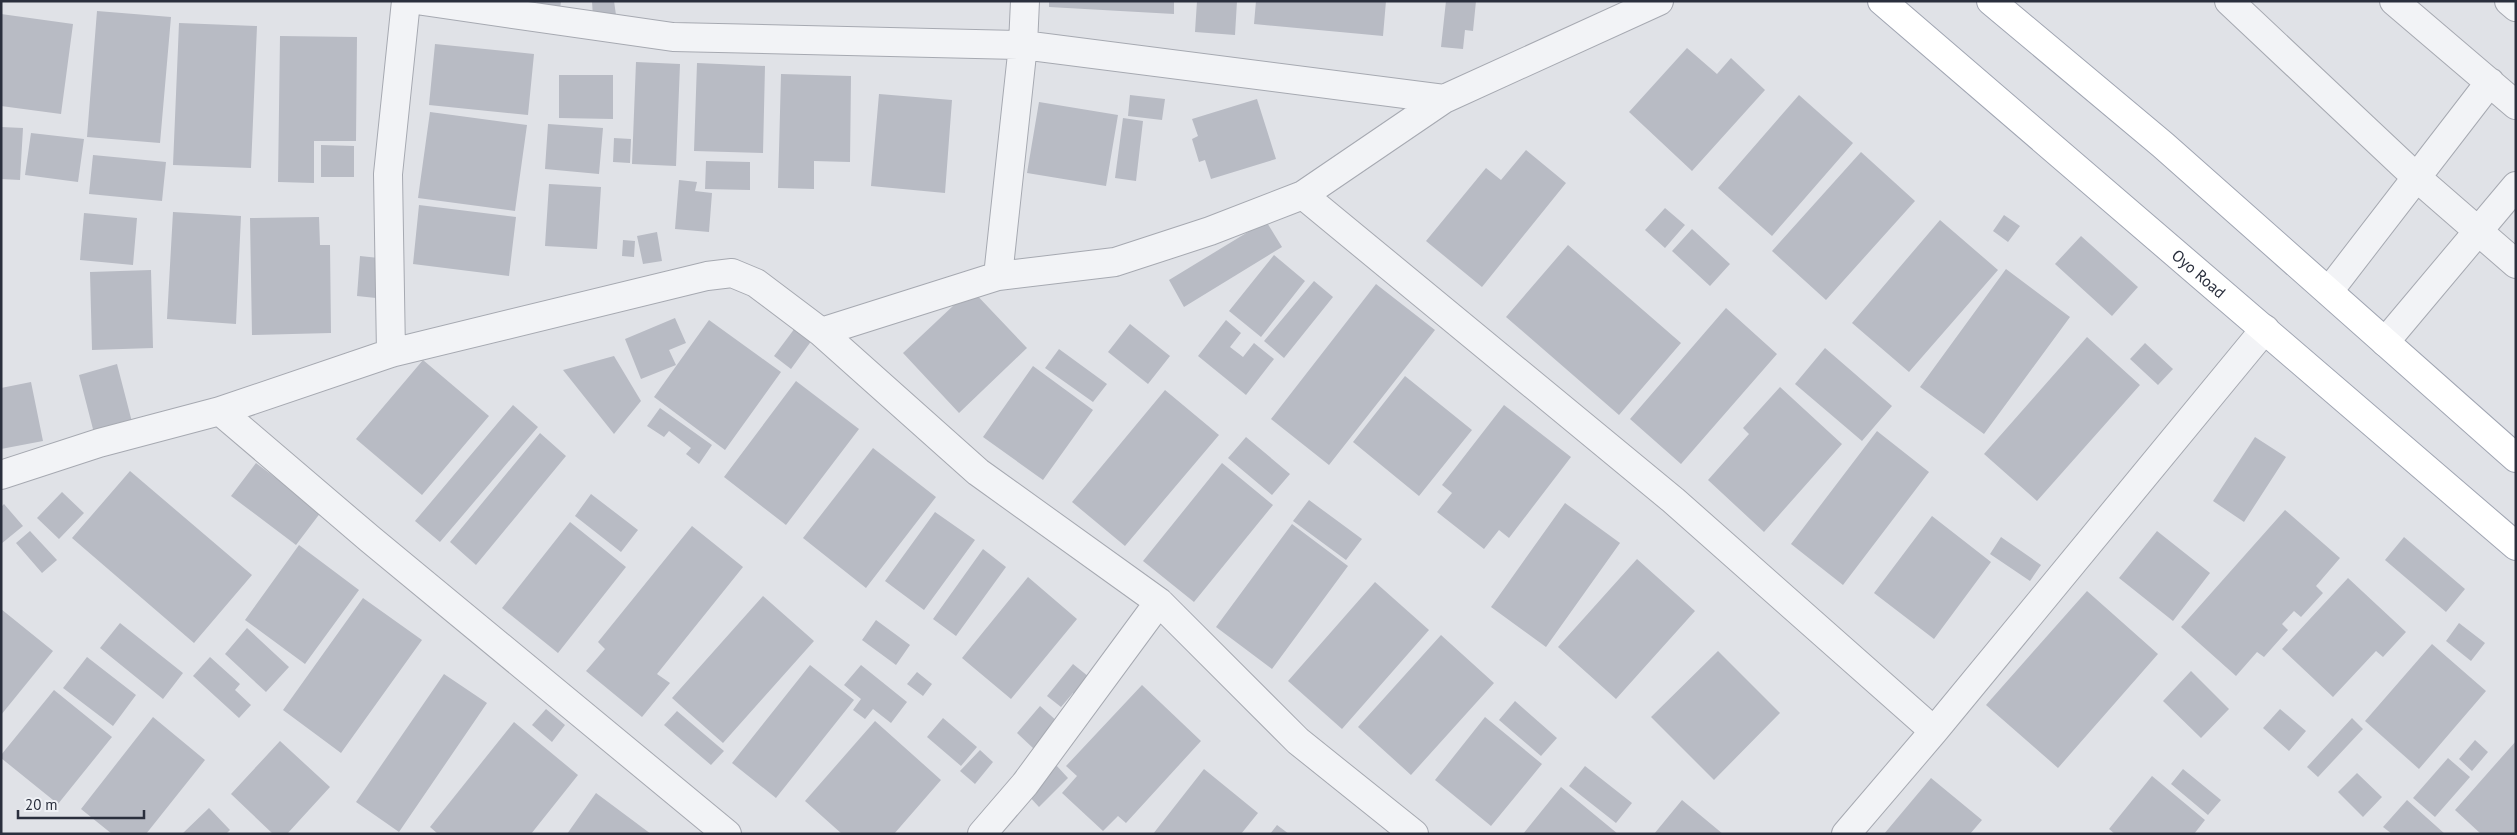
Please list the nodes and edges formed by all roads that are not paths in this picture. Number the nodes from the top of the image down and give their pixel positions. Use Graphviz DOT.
graph roads {
  1 [pos="406,1"];
  2 [pos="423,1"];
  3 [pos="1025,1"];
  4 [pos="1659,1"];
  5 [pos="1882,1"];
  6 [pos="1991,1"];
  7 [pos="2229,1"];
  8 [pos="2394,1"];
  9 [pos="2508,1"];
  10 [pos="2516,7"];
  11 [pos="1023,45"];
  12 [pos="2490,82"];
  13 [pos="1444,99"];
  14 [pos="2516,105"];
  15 [pos="2416,177"];
  16 [pos="2516,186"];
  17 [pos="1302,195"];
  18 [pos="2478,231"];
  19 [pos="2516,264"];
  20 [pos="998,276"];
  21 [pos="2329,291"];
  22 [pos="2265,329"];
  23 [pos="821,332"];
  24 [pos="2385,342"];
  25 [pos="391,353"];
  26 [pos="220,411"];
  27 [pos="2516,458"];
  28 [pos="1,476"];
  29 [pos="2516,546"];
  30 [pos="1159,602"];
  31 [pos="1934,731"];
  32 [pos="727,834"];
  33 [pos="982,834"];
  34 [pos="1414,834"];
  35 [pos="1846,834"];
  1 -- 25 [label="street"];
  2 -- 11 [label="street"];
  3 -- 11 [label="street"];
  4 -- 13 [label="street"];
  5 -- 22 [label="main road, Oyo Road"];
  6 -- 21 [label="main road"];
  7 -- 15 [label="street"];
  8 -- 12 [label="street"];
  9 -- 10 [label="street"];
  11 -- 13 [label="street"];
  11 -- 20 [label="street"];
  12 -- 14 [label="street"];
  12 -- 15 [label="street"];
  13 -- 17 [label="street"];
  15 -- 18 [label="street"];
  15 -- 21 [label="street"];
  16 -- 18 [label="street"];
  17 -- 20 [label="street"];
  17 -- 31 [label="street"];
  18 -- 19 [label="street"];
  18 -- 24 [label="street"];
  20 -- 23 [label="street"];
  21 -- 24 [label="main road"];
  22 -- 29 [label="main road, Oyo Road"];
  22 -- 31 [label="street"];
  23 -- 25 [label="street"];
  23 -- 30 [label="street"];
  24 -- 27 [label="main road"];
  25 -- 26 [label="street"];
  26 -- 28 [label="street"];
  26 -- 32 [label="street"];
  30 -- 33 [label="street"];
  30 -- 34 [label="street"];
  31 -- 35 [label="street"];
}
